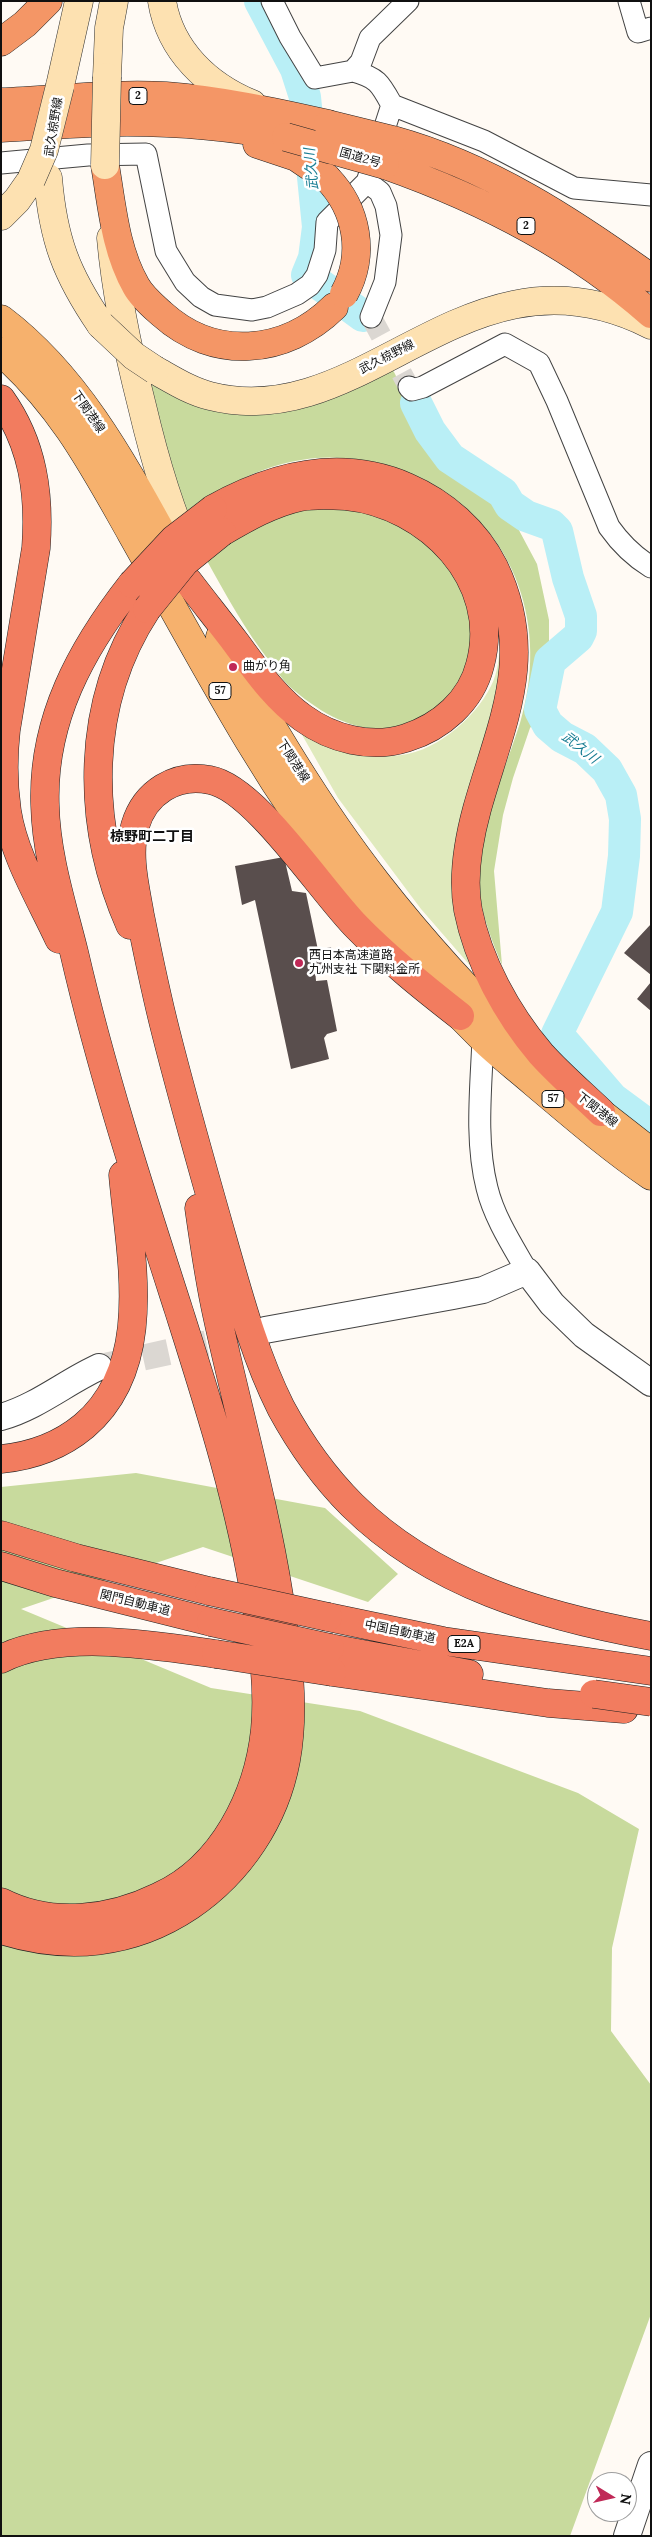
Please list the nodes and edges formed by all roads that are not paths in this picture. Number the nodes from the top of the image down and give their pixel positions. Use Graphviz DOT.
graph roads {
  1 [pos="20,1"];
  2 [pos="48,1"];
  3 [pos="79,1"];
  4 [pos="114,1"];
  5 [pos="162,1"];
  6 [pos="272,1"];
  7 [pos="408,1"];
  8 [pos="629,1"];
  9 [pos="1,25"];
  10 [pos="651,28"];
  11 [pos="1,42"];
  12 [pos="353,71"];
  13 [pos="1,102"];
  14 [pos="392,105"];
  15 [pos="1,128"];
  16 [pos="286,130"];
  17 [pos="382,162"];
  18 [pos="1,163"];
  19 [pos="105,165"];
  20 [pos="39,179"];
  21 [pos="651,195"];
  22 [pos="1,216"];
  23 [pos="651,278"];
  24 [pos="651,314"];
  25 [pos="371,317"];
  26 [pos="1,318"];
  27 [pos="651,325"];
  28 [pos="1,352"];
  29 [pos="409,387"];
  30 [pos="1,399"];
  31 [pos="218,521"];
  32 [pos="651,567"];
  33 [pos="188,581"];
  34 [pos="236,643"];
  35 [pos="273,730"];
  36 [pos="151,974"];
  37 [pos="83,990"];
  38 [pos="460,1016"];
  39 [pos="483,1040"];
  40 [pos="183,1102"];
  41 [pos="600,1112"];
  42 [pos="120,1129"];
  43 [pos="651,1152"];
  44 [pos="651,1176"];
  45 [pos="527,1271"];
  46 [pos="265,1330"];
  47 [pos="99,1367"];
  48 [pos="649,1378"];
  49 [pos="1,1417"];
  50 [pos="1,1459"];
  51 [pos="1,1535"];
  52 [pos="1,1566"];
  53 [pos="651,1636"];
  54 [pos="1,1659"];
  55 [pos="331,1660"];
  56 [pos="651,1671"];
  57 [pos="651,1702"];
  58 [pos="651,1711"];
  59 [pos="1,1902"];
  60 [pos="1,1930"];
  61 [pos="651,2465"];
  62 [pos="627,2536"];
  1 -- 9 [label="highway"];
  2 -- 11 [label="highway"];
  3 -- 20 [label="main road, 武久椋野線, bridge"];
  4 -- 19 [label="main road, bridge"];
  5 -- 16 [label="main road"];
  6 -- 12 [label="street"];
  7 -- 12 [label="street"];
  8 -- 10 [label="street"];
  12 -- 14 [label="street"];
  13 -- 16 [label="highway, 国道2号 / 2"];
  14 -- 17 [label="street"];
  14 -- 21 [label="street"];
  15 -- 16 [label="highway, 国道2号 / 2"];
  16 -- 17 [label="highway, 国道2号 / 2, bridge"];
  16 -- 19 [label="highway, bridge"];
  17 -- 18 [label="street"];
  17 -- 23 [label="highway, 国道2号 / 2"];
  17 -- 24 [label="highway, 国道2号 / 2"];
  17 -- 25 [label="street"];
  19 -- 34 [label="main road"];
  20 -- 22 [label="main road"];
  20 -- 27 [label="main road, 武久椋野線, bridge"];
  26 -- 33 [label="main road, 下関港線 / 57"];
  28 -- 38 [label="main road, 下関港線 / 57"];
  29 -- 32 [label="street"];
  30 -- 37 [label="highway"];
  31 -- 34 [label="highway"];
  31 -- 36 [label="highway, bridge"];
  31 -- 37 [label="highway, bridge"];
  31 -- 41 [label="highway"];
  33 -- 34 [label="highway"];
  33 -- 35 [label="main road, 下関港線 / 57"];
  34 -- 35 [label="main road"];
  35 -- 41 [label="main road, 下関港線 / 57"];
  36 -- 38 [label="highway"];
  36 -- 40 [label="highway"];
  37 -- 42 [label="highway"];
  38 -- 39 [label="main road, 下関港線 / 57"];
  39 -- 44 [label="main road, 下関港線 / 57"];
  39 -- 45 [label="street"];
  40 -- 53 [label="highway"];
  40 -- 60 [label="highway"];
  41 -- 43 [label="main road, 下関港線 / 57"];
  42 -- 50 [label="highway"];
  42 -- 59 [label="highway"];
  45 -- 46 [label="street"];
  45 -- 48 [label="street"];
  47 -- 49 [label="street"];
  51 -- 56 [label="highway, 中国自動車道 / E2A, bridge"];
  52 -- 55 [label="highway, 関門自動車道 / E2A, bridge"];
  54 -- 55 [label="highway, bridge"];
  55 -- 57 [label="highway, E2A, bridge"];
  55 -- 58 [label="highway"];
  61 -- 62 [label="street"];
}
